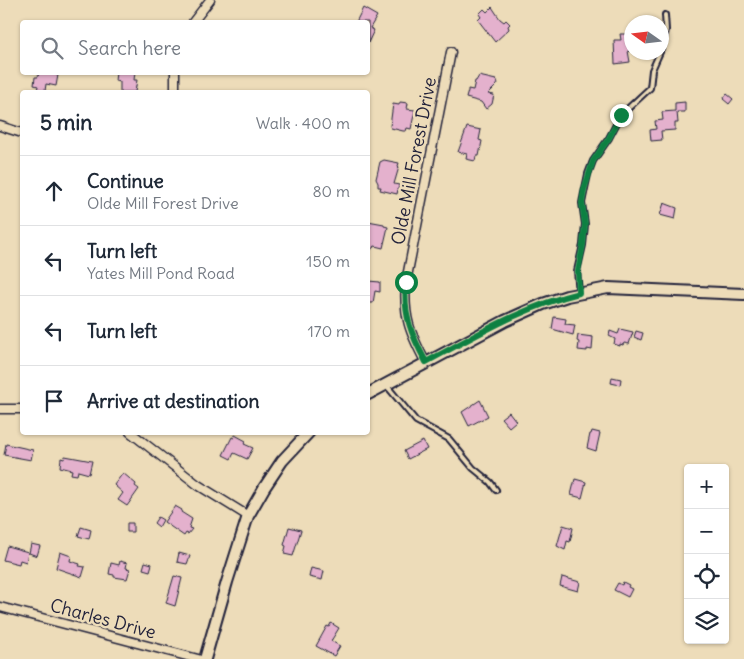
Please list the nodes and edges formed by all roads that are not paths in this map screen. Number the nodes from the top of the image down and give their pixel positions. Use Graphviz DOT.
graph roads {
  1 [pos="210,0"];
  2 [pos="195,20"];
  3 [pos="451,52"];
  4 [pos="656,60"];
  5 [pos="175,75"];
  6 [pos="174,90"];
  7 [pos="0,126"];
  8 [pos="20,132"];
  9 [pos="579,293"];
  10 [pos="744,294"];
  11 [pos="426,362"];
  12 [pos="386,384"];
  13 [pos="370,393"];
  14 [pos="0,409"];
  15 [pos="20,409"];
  16 [pos="134,435"];
  17 [pos="306,435"];
  18 [pos="496,490"];
  19 [pos="248,516"];
  20 [pos="0,607"];
  21 [pos="198,659"];
  22 [pos="205,659"];
  1 -- 2 [label="street"];
  3 -- 11 [label="street, Olde Mill Forest Drive"];
  4 -- 9 [label="lane"];
  5 -- 6 [label="street"];
  7 -- 8 [label="street"];
  9 -- 10 [label="street"];
  9 -- 11 [label="street"];
  11 -- 12 [label="street"];
  12 -- 13 [label="street"];
  12 -- 18 [label="lane"];
  14 -- 15 [label="street"];
  16 -- 19 [label="street"];
  17 -- 19 [label="street"];
  19 -- 22 [label="street"];
  20 -- 21 [label="street, Charles Drive"];
}
